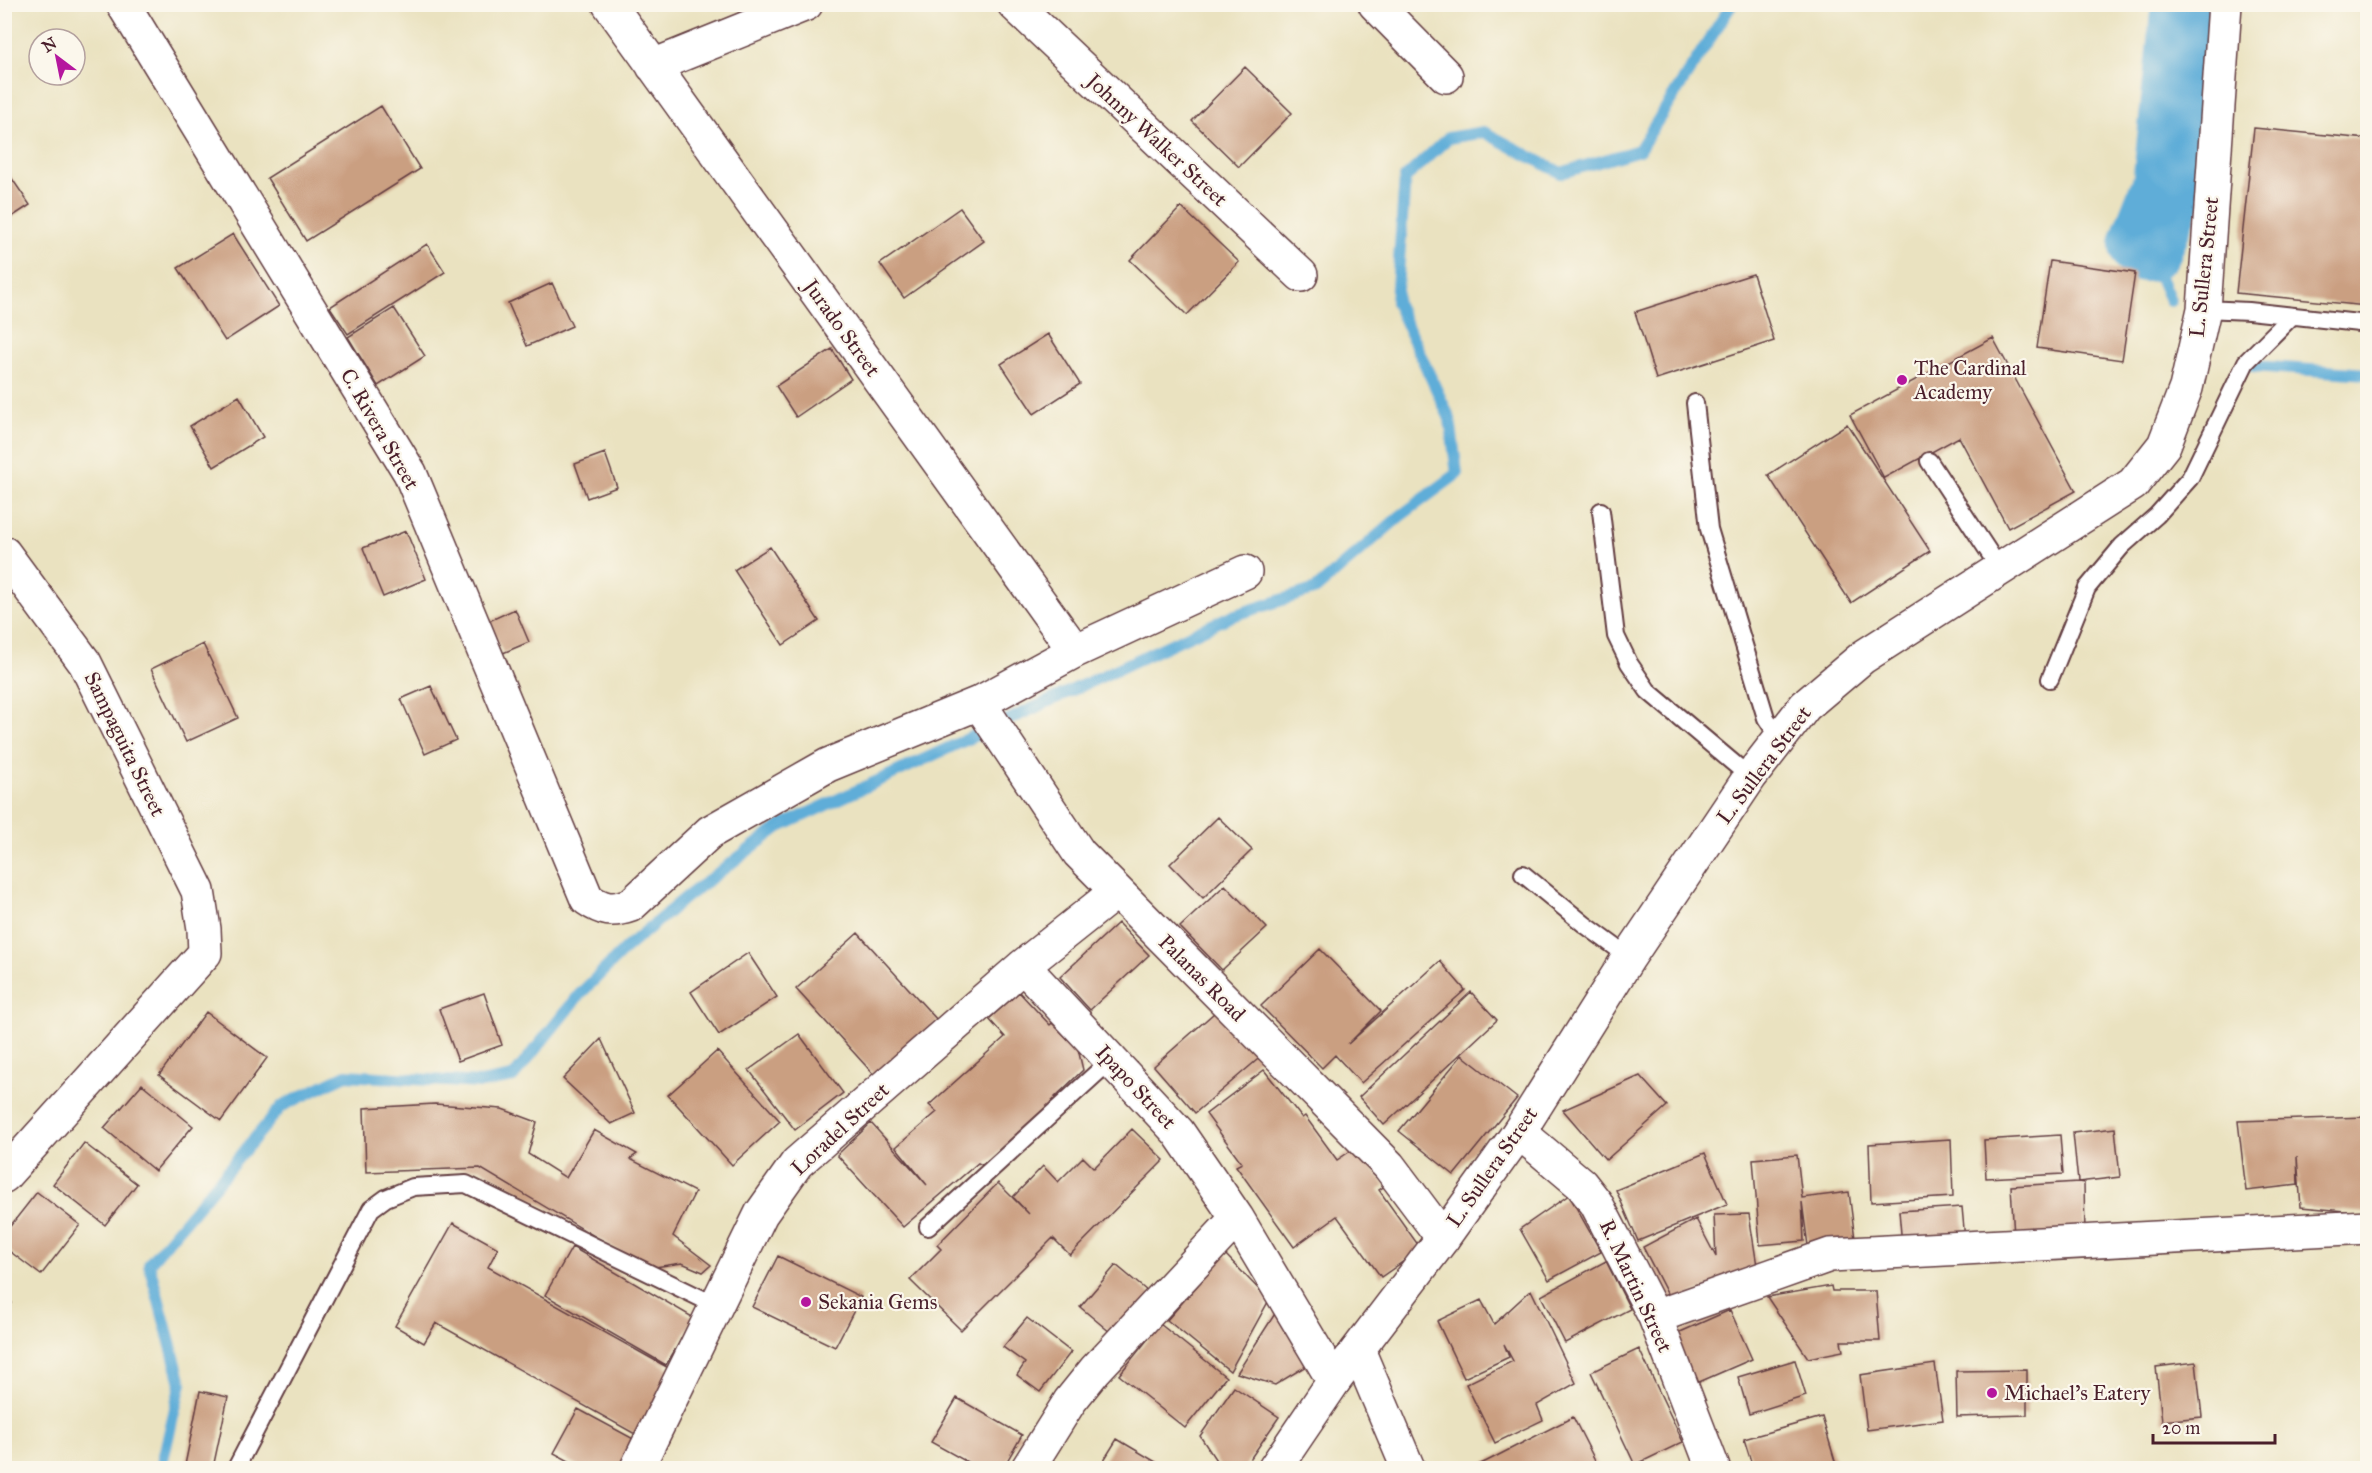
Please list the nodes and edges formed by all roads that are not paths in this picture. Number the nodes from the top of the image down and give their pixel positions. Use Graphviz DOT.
graph roads {
  1 [pos="123,4"];
  2 [pos="609,4"];
  3 [pos="806,4"];
  4 [pos="1014,4"];
  5 [pos="1375,4"];
  6 [pos="2225,4"];
  7 [pos="653,66"];
  8 [pos="1446,76"];
  9 [pos="1301,275"];
  10 [pos="2204,309"];
  11 [pos="2292,316"];
  12 [pos="2367,324"];
  13 [pos="1695,403"];
  14 [pos="1929,462"];
  15 [pos="1601,511"];
  16 [pos="4,553"];
  17 [pos="2000,569"];
  18 [pos="1245,572"];
  19 [pos="1075,651"];
  20 [pos="2050,679"];
  21 [pos="983,710"];
  22 [pos="1780,740"];
  23 [pos="1750,777"];
  24 [pos="1523,874"];
  25 [pos="1116,892"];
  26 [pos="1629,957"];
  27 [pos="1023,966"];
  28 [pos="1111,1060"];
  29 [pos="1518,1132"];
  30 [pos="4,1176"];
  31 [pos="1237,1218"];
  32 [pos="928,1227"];
  33 [pos="2367,1227"];
  34 [pos="1443,1238"];
  35 [pos="717,1306"];
  36 [pos="1654,1317"];
  37 [pos="1358,1350"];
  38 [pos="1334,1381"];
  39 [pos="236,1468"];
  40 [pos="637,1468"];
  41 [pos="1028,1468"];
  42 [pos="1275,1468"];
  43 [pos="1408,1468"];
  44 [pos="1713,1468"];
  1 -- 21 [label="street, C. Rivera Street"];
  2 -- 7 [label="street, Jurado Street"];
  3 -- 7 [label="street"];
  4 -- 9 [label="street, Johnny Walker Street"];
  5 -- 8 [label="street"];
  6 -- 10 [label="street, L. Sullera Street"];
  7 -- 19 [label="street, Jurado Street"];
  10 -- 11 [label="lane"];
  10 -- 17 [label="street, L. Sullera Street"];
  11 -- 12 [label="lane"];
  11 -- 20 [label="lane"];
  13 -- 22 [label="lane"];
  14 -- 17 [label="lane"];
  15 -- 23 [label="lane"];
  16 -- 30 [label="street, Sampaguita Street"];
  17 -- 22 [label="street, L. Sullera Street"];
  18 -- 19 [label="street"];
  19 -- 21 [label="street"];
  21 -- 25 [label="street, Palanas Road"];
  22 -- 23 [label="street, L. Sullera Street"];
  23 -- 26 [label="street, L. Sullera Street"];
  24 -- 26 [label="lane"];
  25 -- 27 [label="street, Loradel Street"];
  25 -- 34 [label="street, Palanas Road"];
  26 -- 29 [label="street, L. Sullera Street"];
  27 -- 28 [label="street, Ipapo Street"];
  27 -- 35 [label="street, Loradel Street"];
  28 -- 31 [label="street, Ipapo Street"];
  28 -- 32 [label="lane"];
  29 -- 34 [label="street, L. Sullera Street"];
  29 -- 36 [label="street, R. Martin Street"];
  31 -- 38 [label="street, Ipapo Street"];
  31 -- 41 [label="street"];
  33 -- 36 [label="street"];
  34 -- 37 [label="street, L. Sullera Street"];
  35 -- 39 [label="lane"];
  35 -- 40 [label="street, Loradel Street"];
  36 -- 44 [label="street, R. Martin Street"];
  37 -- 38 [label="street, L. Sullera Street"];
  37 -- 43 [label="street"];
  38 -- 42 [label="street, L. Sullera Street"];
}
